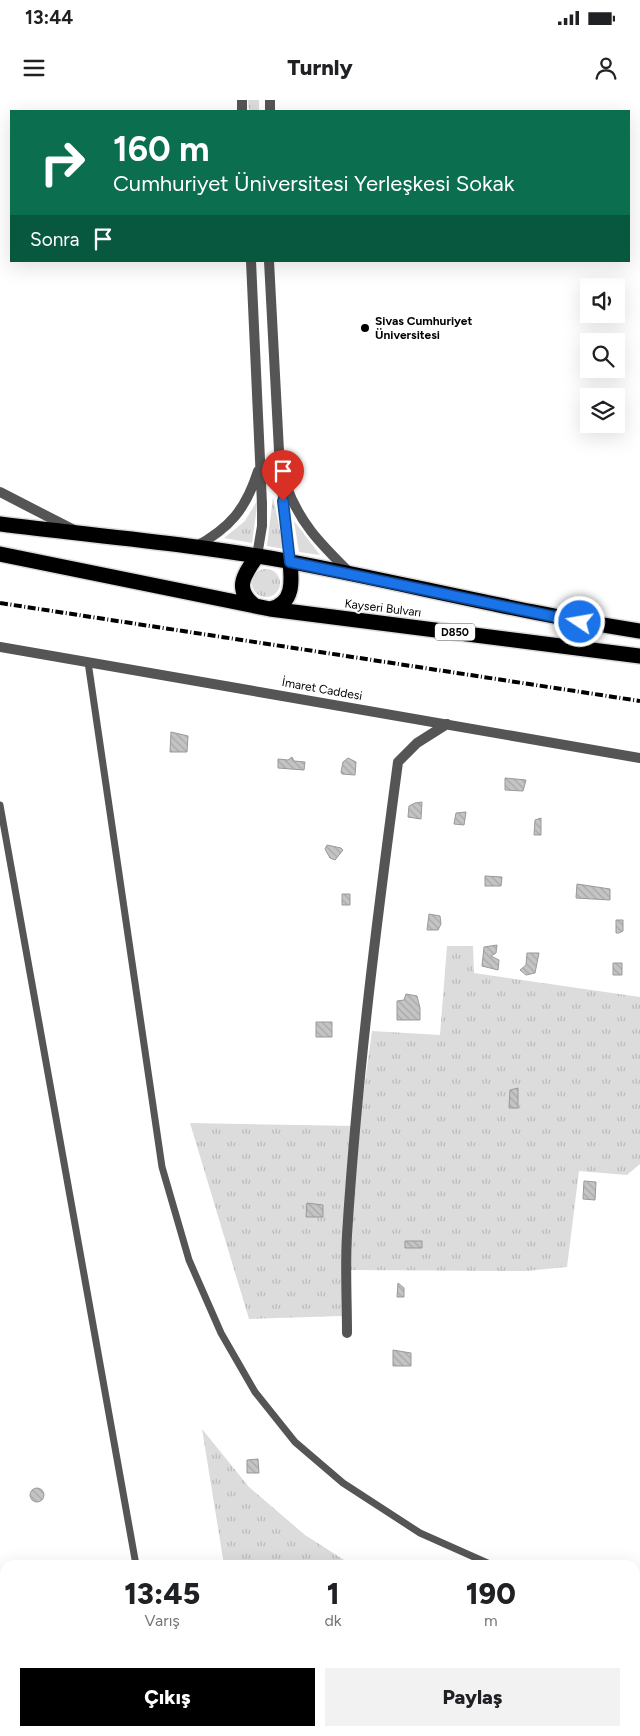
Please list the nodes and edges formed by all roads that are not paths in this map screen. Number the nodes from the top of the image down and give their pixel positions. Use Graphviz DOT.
graph roads {
  1 [pos="251,262"];
  2 [pos="270,262"];
  3 [pos="259,465"];
  4 [pos="280,470"];
  5 [pos="0,492"];
  6 [pos="0,524"];
  7 [pos="80,533"];
  8 [pos="195,547"];
  9 [pos="0,554"];
  10 [pos="257,556"];
  11 [pos="290,562"];
  12 [pos="350,574"];
  13 [pos="263,607"];
  14 [pos="640,631"];
  15 [pos="0,647"];
  16 [pos="640,656"];
  17 [pos="88,662"];
  18 [pos="447,724"];
  19 [pos="640,758"];
  20 [pos="0,804"];
  21 [pos="347,1333"];
  22 [pos="135,1560"];
  23 [pos="481,1560"];
  1 -- 3 [label="street"];
  2 -- 4 [label="street"];
  3 -- 8 [label="street"];
  3 -- 10 [label="street"];
  4 -- 11 [label="street"];
  4 -- 12 [label="street"];
  5 -- 7 [label="street"];
  6 -- 7 [label="highway"];
  7 -- 8 [label="highway"];
  8 -- 10 [label="highway"];
  9 -- 13 [label="highway, Kayseri Bulvarı"];
  10 -- 11 [label="highway"];
  10 -- 13 [label="highway"];
  11 -- 12 [label="highway, Kayseri Bulvarı"];
  11 -- 13 [label="highway"];
  12 -- 14 [label="highway, Kayseri Bulvarı"];
  13 -- 16 [label="highway, Kayseri Bulvarı / D850"];
  15 -- 17 [label="street, İmaret Caddesi"];
  17 -- 18 [label="street, İmaret Caddesi"];
  17 -- 23 [label="lane"];
  18 -- 19 [label="street, İmaret Caddesi"];
  18 -- 21 [label="street"];
  20 -- 22 [label="lane"];
}
